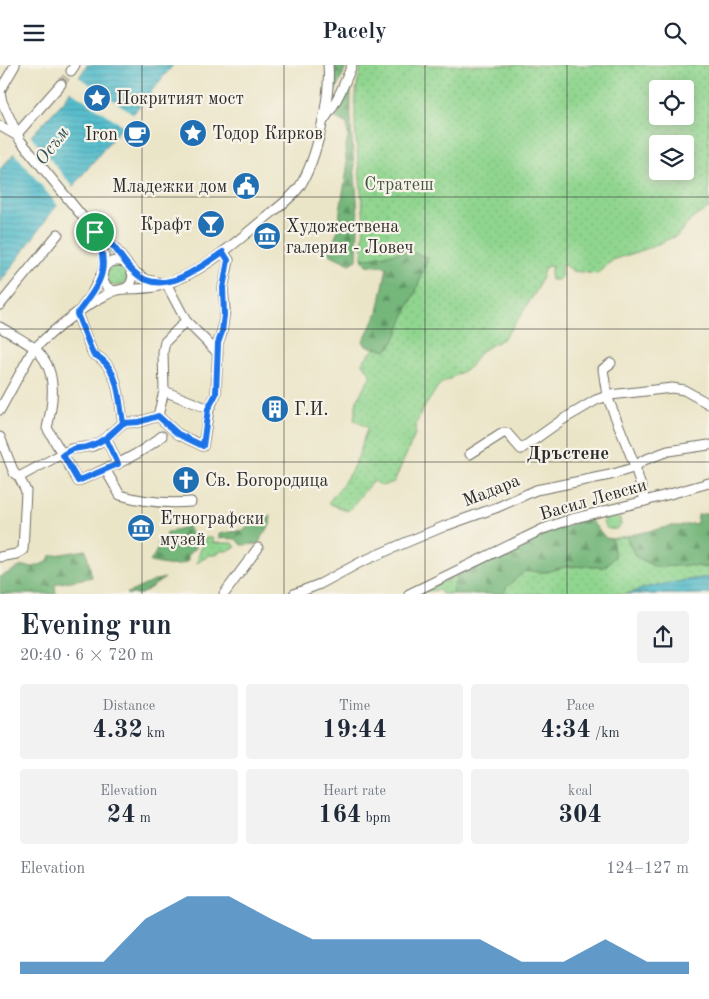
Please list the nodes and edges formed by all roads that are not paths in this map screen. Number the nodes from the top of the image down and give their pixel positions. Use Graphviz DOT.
graph roads {
  1 [pos="15,65"];
  2 [pos="328,65"];
  3 [pos="352,65"];
  4 [pos="61,84"];
  5 [pos="0,91"];
  6 [pos="0,109"];
  7 [pos="322,123"];
  8 [pos="4,126"];
  9 [pos="18,137"];
  10 [pos="95,232"];
  11 [pos="58,234"];
  12 [pos="223,252"];
  13 [pos="130,268"];
  14 [pos="103,270"];
  15 [pos="166,283"];
  16 [pos="120,290"];
  17 [pos="0,305"];
  18 [pos="77,314"];
  19 [pos="186,321"];
  20 [pos="0,327"];
  21 [pos="34,348"];
  22 [pos="218,353"];
  23 [pos="611,363"];
  24 [pos="164,391"];
  25 [pos="607,396"];
  26 [pos="709,404"];
  27 [pos="208,409"];
  28 [pos="0,410"];
  29 [pos="158,416"];
  30 [pos="123,423"];
  31 [pos="162,436"];
  32 [pos="0,437"];
  33 [pos="106,439"];
  34 [pos="709,445"];
  35 [pos="470,454"];
  36 [pos="63,455"];
  37 [pos="118,464"];
  38 [pos="635,466"];
  39 [pos="105,469"];
  40 [pos="19,477"];
  41 [pos="709,483"];
  42 [pos="191,501"];
  43 [pos="645,501"];
  44 [pos="258,548"];
  45 [pos="0,557"];
  46 [pos="224,594"];
  47 [pos="294,594"];
  48 [pos="409,594"];
  1 -- 5 [label="street"];
  2 -- 7 [label="street"];
  3 -- 7 [label="street"];
  4 -- 9 [label="street"];
  5 -- 8 [label="street"];
  6 -- 8 [label="street"];
  7 -- 12 [label="street"];
  8 -- 9 [label="street"];
  9 -- 10 [label="street"];
  10 -- 13 [label="street"];
  10 -- 14 [label="street"];
  11 -- 17 [label="street"];
  12 -- 15 [label="street"];
  12 -- 22 [label="street"];
  13 -- 14 [label="street"];
  13 -- 15 [label="street"];
  13 -- 16 [label="street"];
  14 -- 16 [label="street"];
  14 -- 18 [label="street"];
  15 -- 16 [label="street"];
  15 -- 19 [label="street"];
  16 -- 18 [label="street"];
  18 -- 21 [label="street"];
  18 -- 30 [label="street"];
  19 -- 22 [label="street"];
  19 -- 24 [label="street"];
  20 -- 21 [label="street"];
  21 -- 28 [label="street"];
  21 -- 36 [label="street"];
  22 -- 27 [label="street"];
  23 -- 25 [label="street"];
  24 -- 27 [label="street"];
  24 -- 29 [label="street"];
  25 -- 26 [label="street"];
  25 -- 35 [label="street"];
  25 -- 38 [label="street"];
  27 -- 29 [label="street"];
  29 -- 30 [label="street"];
  30 -- 33 [label="street"];
  31 -- 37 [label="street"];
  32 -- 40 [label="street"];
  33 -- 36 [label="street"];
  33 -- 37 [label="street"];
  34 -- 38 [label="street, Мадара"];
  36 -- 39 [label="street"];
  36 -- 40 [label="street"];
  37 -- 39 [label="street"];
  38 -- 43 [label="street"];
  38 -- 47 [label="street, Мадара"];
  39 -- 42 [label="street"];
  40 -- 45 [label="street"];
  41 -- 43 [label="street, Васил Левски"];
  43 -- 48 [label="street, Васил Левски"];
  44 -- 46 [label="street"];
}
